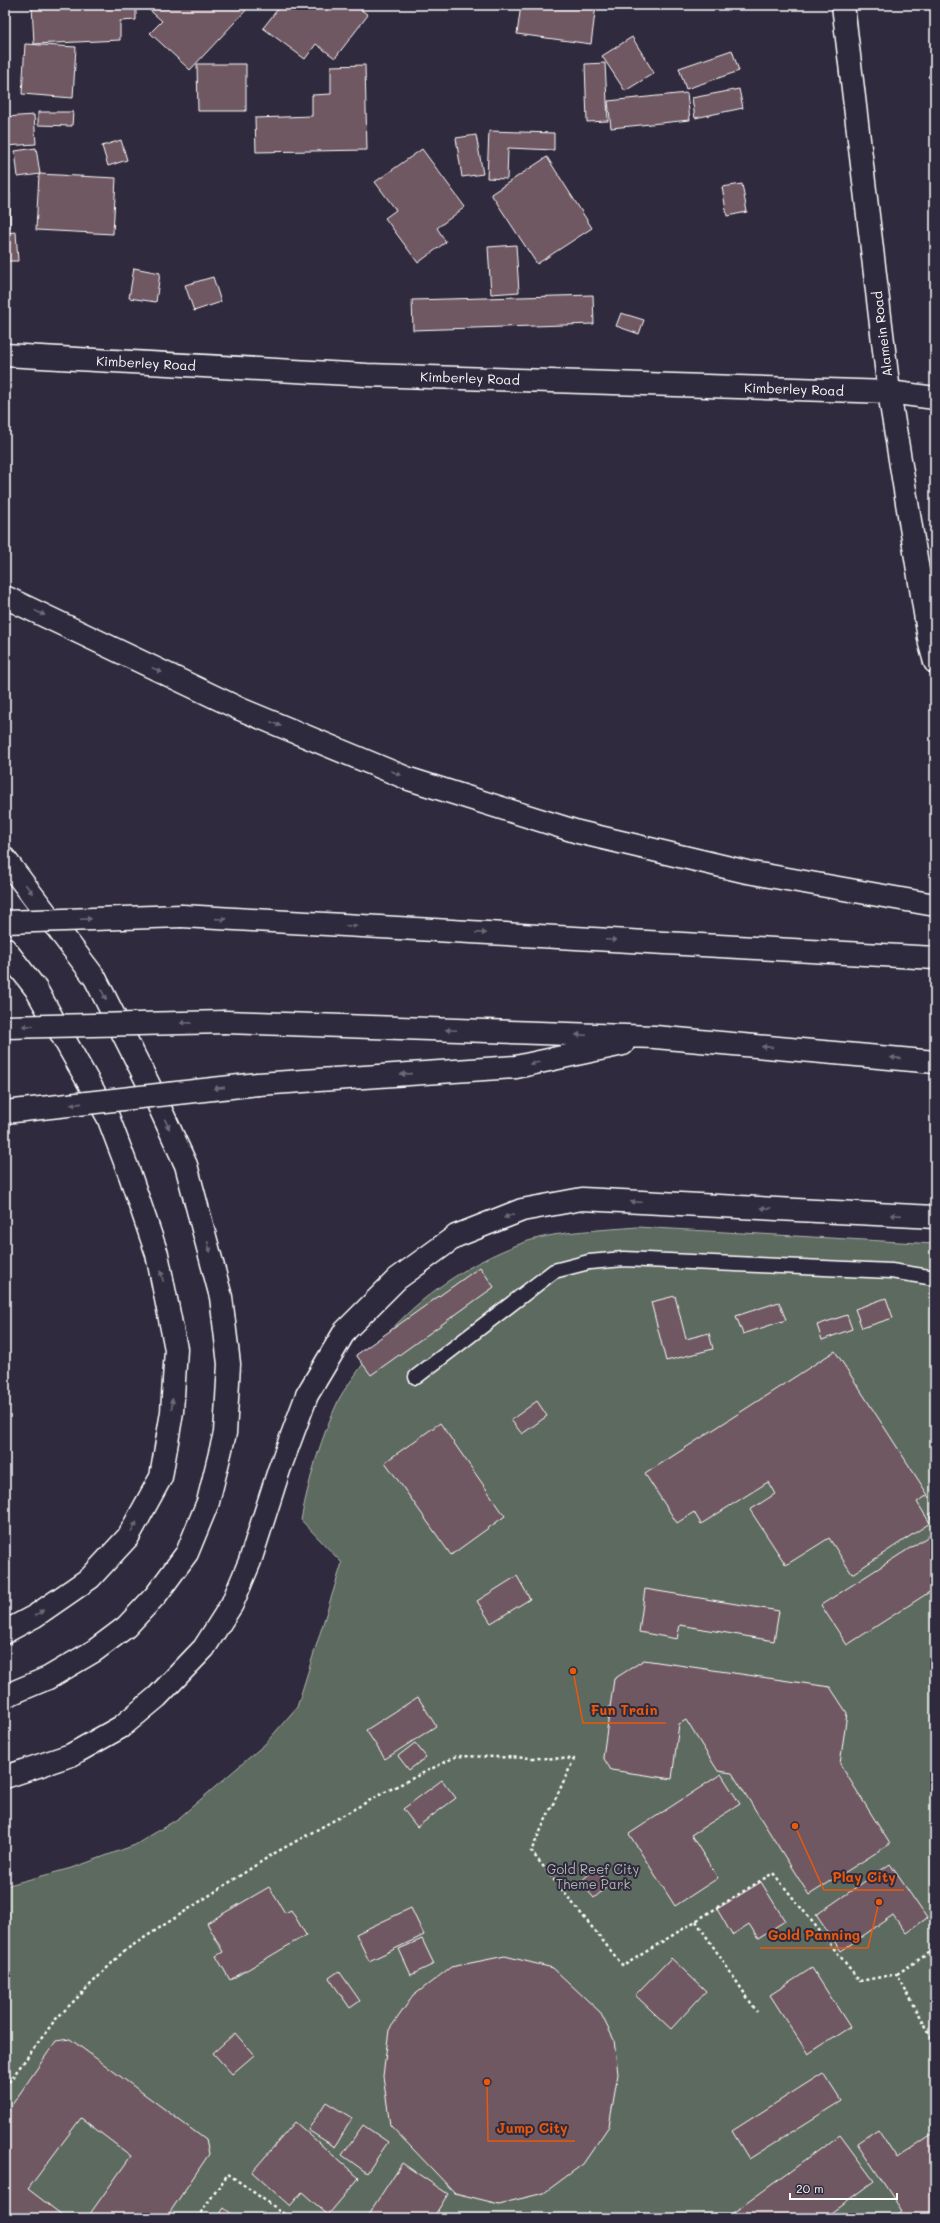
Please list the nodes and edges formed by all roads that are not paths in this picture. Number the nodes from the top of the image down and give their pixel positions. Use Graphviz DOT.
graph roads {
  1 [pos="843,5"];
  2 [pos="5,355"];
  3 [pos="890,392"];
  4 [pos="935,398"];
  5 [pos="5,597"];
  6 [pos="935,662"];
  7 [pos="5,859"];
  8 [pos="925,904"];
  9 [pos="5,922"];
  10 [pos="5,949"];
  11 [pos="929,958"];
  12 [pos="5,1027"];
  13 [pos="655,1037"];
  14 [pos="935,1062"];
  15 [pos="5,1112"];
  16 [pos="935,1217"];
  17 [pos="935,1278"];
  18 [pos="416,1377"];
  19 [pos="5,1632"];
  20 [pos="5,1696"];
  21 [pos="5,1777"];
  1 -- 3 [label="main road, Alamein Road"];
  2 -- 3 [label="main road, Kimberley Road"];
  3 -- 4 [label="main road, Kimberley Road"];
  3 -- 6 [label="main road, Alamein Road"];
  5 -- 8 [label="main road, one-way"];
  7 -- 20 [label="main road, one-way"];
  9 -- 11 [label="main road, one-way, bridge"];
  19 -- 10 [label="main road, one-way"];
  13 -- 12 [label="main road, one-way, bridge"];
  14 -- 13 [label="main road, one-way"];
  13 -- 15 [label="main road, one-way, bridge"];
  16 -- 21 [label="main road, one-way"];
  17 -- 18 [label="lane"];
}
